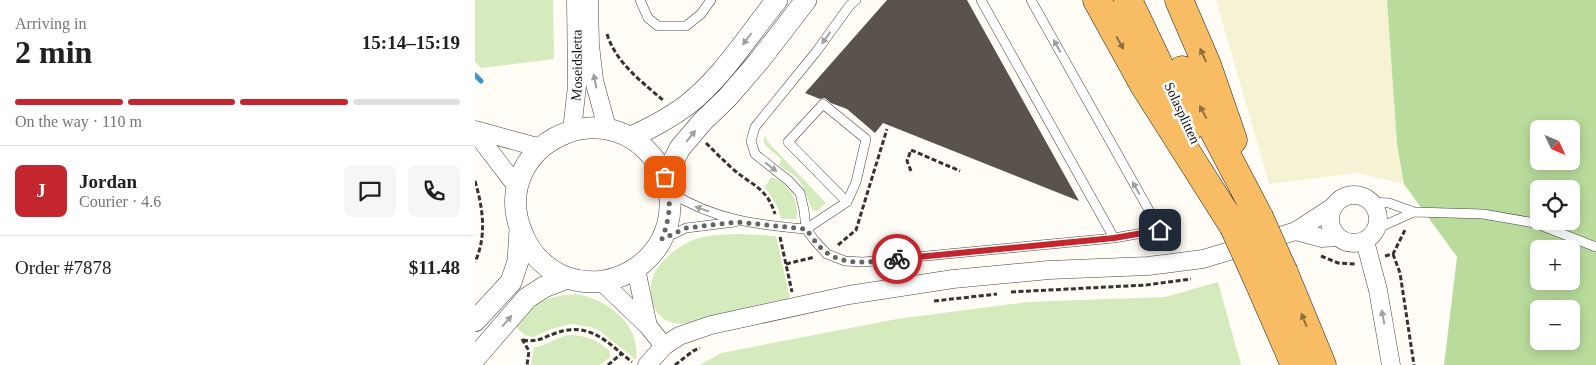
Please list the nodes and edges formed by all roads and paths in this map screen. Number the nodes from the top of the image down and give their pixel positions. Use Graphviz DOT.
graph roads {
  1 [pos="576,0"];
  2 [pos="589,0"];
  3 [pos="640,0"];
  4 [pos="711,0"];
  5 [pos="777,0"];
  6 [pos="806,0"];
  7 [pos="856,0"];
  8 [pos="981,0"];
  9 [pos="1031,0"];
  10 [pos="1097,0"];
  11 [pos="1128,0"];
  12 [pos="1149,0"];
  13 [pos="1179,0"];
  14 [pos="607,32"];
  15 [pos="666,103"];
  16 [pos="607,128"];
  17 [pos="572,130"];
  18 [pos="475,131"];
  19 [pos="631,137"];
  20 [pos="541,148"];
  21 [pos="911,171"];
  22 [pos="960,171"];
  23 [pos="475,181"];
  24 [pos="667,184"];
  25 [pos="518,188"];
  26 [pos="847,202"];
  27 [pos="1371,202"];
  28 [pos="1333,207"];
  29 [pos="1414,212"];
  30 [pos="737,222"];
  31 [pos="1246,222"];
  32 [pos="520,229"];
  33 [pos="806,229"];
  34 [pos="1406,229"];
  35 [pos="1296,231"];
  36 [pos="1371,235"];
  37 [pos="1337,237"];
  38 [pos="1114,238"];
  39 [pos="662,239"];
  40 [pos="1596,248"];
  41 [pos="1393,254"];
  42 [pos="1377,259"];
  43 [pos="475,262"];
  44 [pos="636,269"];
  45 [pos="567,278"];
  46 [pos="601,281"];
  47 [pos="475,321"];
  48 [pos="648,326"];
  49 [pos="664,346"];
  50 [pos="706,346"];
  51 [pos="621,354"];
  52 [pos="475,358"];
  53 [pos="640,364"];
  54 [pos="527,365"];
  55 [pos="608,365"];
  56 [pos="675,365"];
  57 [pos="1295,365"];
  58 [pos="1322,365"];
  59 [pos="1391,365"];
  60 [pos="1415,365"];
  1 -- 17 [label="street, Moseidsletta"];
  16 -- 2 [label="street, Moseidsletta, one-way"];
  3 -- 4 [label="lane"];
  5 -- 19 [label="street, one-way"];
  24 -- 6 [label="street, one-way"];
  7 -- 33 [label="lane, one-way"];
  8 -- 38 [label="lane"];
  38 -- 9 [label="lane, one-way"];
  10 -- 31 [label="highway, one-way"];
  11 -- 31 [label="highway, Solasplitten"];
  31 -- 12 [label="highway, Solasplitten, one-way"];
  31 -- 13 [label="highway, one-way"];
  14 -- 15 [label="path"];
  16 -- 17 [label="street"];
  16 -- 19 [label="street"];
  17 -- 20 [label="street"];
  18 -- 20 [label="street"];
  18 -- 25 [label="street"];
  19 -- 24 [label="street"];
  20 -- 25 [label="street"];
  21 -- 22 [label="path"];
  23 -- 43 [label="path"];
  30 -- 24 [label="lane, one-way"];
  24 -- 39 [label="street"];
  25 -- 32 [label="street"];
  26 -- 26 [label="lane"];
  26 -- 33 [label="lane"];
  27 -- 28 [label="street"];
  27 -- 29 [label="lane"];
  27 -- 36 [label="street"];
  28 -- 35 [label="street"];
  28 -- 37 [label="street"];
  29 -- 36 [label="lane"];
  29 -- 40 [label="lane"];
  30 -- 33 [label="lane"];
  30 -- 39 [label="lane"];
  31 -- 57 [label="highway, bridge"];
  58 -- 31 [label="highway, one-way, bridge"];
  32 -- 45 [label="street"];
  32 -- 47 [label="street"];
  33 -- 38 [label="lane"];
  34 -- 41 [label="path"];
  35 -- 37 [label="street"];
  35 -- 49 [label="street"];
  36 -- 37 [label="street"];
  59 -- 36 [label="street, one-way"];
  39 -- 44 [label="street"];
  41 -- 42 [label="path"];
  41 -- 60 [label="path"];
  44 -- 46 [label="street"];
  44 -- 48 [label="street"];
  45 -- 46 [label="street"];
  52 -- 45 [label="street, one-way"];
  46 -- 48 [label="street"];
  48 -- 49 [label="street"];
  49 -- 53 [label="street"];
  50 -- 56 [label="path"];
  51 -- 53 [label="path"];
  51 -- 54 [label="path"];
  51 -- 55 [label="path"];
}
